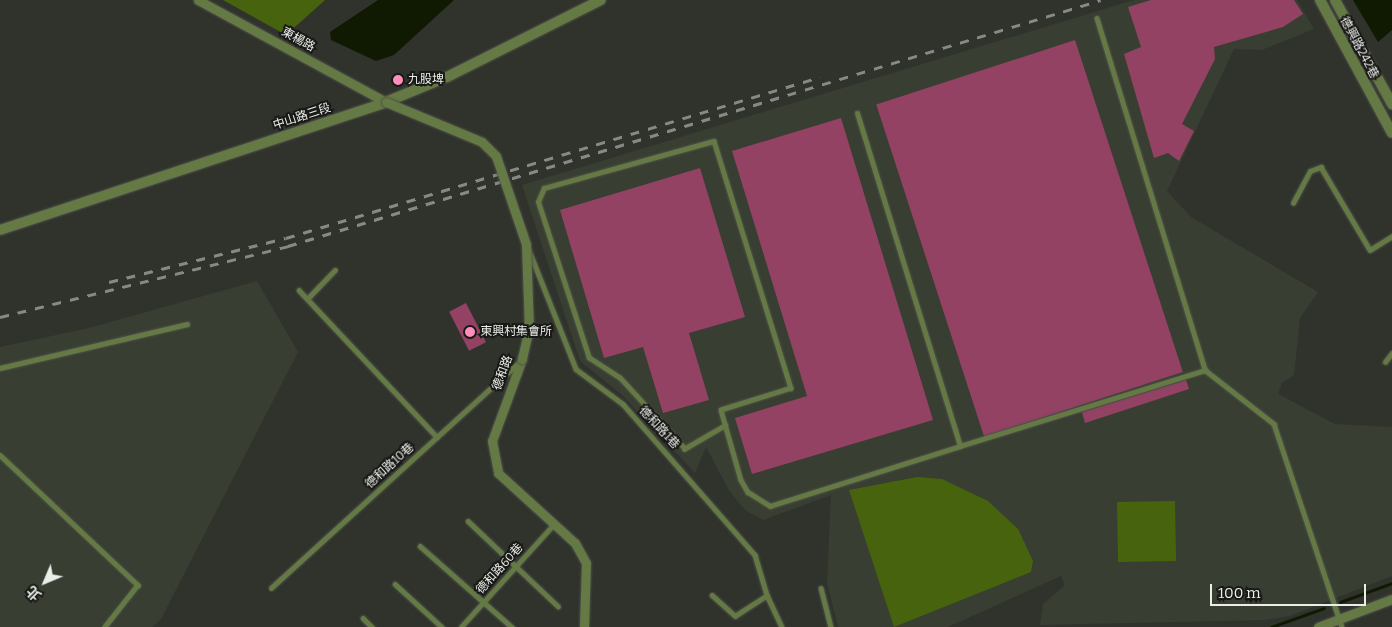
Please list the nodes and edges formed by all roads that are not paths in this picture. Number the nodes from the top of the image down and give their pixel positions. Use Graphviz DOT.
graph roads {
  1 [pos="601,0"];
  2 [pos="1320,0"];
  3 [pos="1335,0"];
  4 [pos="204,1"];
  5 [pos="1098,18"];
  6 [pos="386,102"];
  7 [pos="1392,104"];
  8 [pos="857,114"];
  9 [pos="1392,133"];
  10 [pos="1293,203"];
  11 [pos="0,230"];
  12 [pos="1392,236"];
  13 [pos="526,244"];
  14 [pos="335,270"];
  15 [pos="299,290"];
  16 [pos="306,298"];
  17 [pos="187,324"];
  18 [pos="1392,353"];
  19 [pos="522,359"];
  20 [pos="1385,362"];
  21 [pos="0,368"];
  22 [pos="1205,370"];
  23 [pos="726,425"];
  24 [pos="437,437"];
  25 [pos="960,446"];
  26 [pos="0,455"];
  27 [pos="468,520"];
  28 [pos="554,524"];
  29 [pos="420,546"];
  30 [pos="516,566"];
  31 [pos="395,584"];
  32 [pos="270,588"];
  33 [pos="821,588"];
  34 [pos="712,595"];
  35 [pos="767,595"];
  36 [pos="1392,599"];
  37 [pos="484,602"];
  38 [pos="558,606"];
  39 [pos="363,618"];
  40 [pos="1340,623"];
  41 [pos="105,627"];
  42 [pos="372,627"];
  43 [pos="442,627"];
  44 [pos="461,627"];
  45 [pos="512,627"];
  46 [pos="584,627"];
  47 [pos="782,627"];
  48 [pos="831,627"];
  49 [pos="1318,627"];
  1 -- 6 [label="street, 中山路三段"];
  2 -- 9 [label="street, 德興路242巷"];
  3 -- 7 [label="street, 德興路242巷"];
  4 -- 6 [label="street, 東楊路"];
  5 -- 22 [label="lane"];
  6 -- 11 [label="street, 中山路三段"];
  6 -- 13 [label="street, 德和路, bridge"];
  8 -- 25 [label="lane"];
  10 -- 12 [label="lane"];
  13 -- 19 [label="street, 德和路, bridge"];
  13 -- 35 [label="lane, 德和路1巷"];
  14 -- 16 [label="lane"];
  15 -- 16 [label="lane"];
  16 -- 24 [label="lane"];
  17 -- 21 [label="lane"];
  18 -- 20 [label="lane"];
  19 -- 24 [label="lane, 德和路10巷"];
  19 -- 28 [label="street, 德和路"];
  22 -- 25 [label="lane"];
  22 -- 40 [label="lane"];
  23 -- 23 [label="lane"];
  23 -- 25 [label="lane"];
  24 -- 32 [label="lane, 德和路10巷"];
  26 -- 41 [label="lane"];
  27 -- 30 [label="lane"];
  28 -- 30 [label="lane, 德和路60巷"];
  28 -- 46 [label="street, 德和路"];
  29 -- 37 [label="lane"];
  30 -- 37 [label="lane, 德和路60巷"];
  30 -- 38 [label="lane"];
  31 -- 43 [label="lane"];
  33 -- 48 [label="lane"];
  34 -- 35 [label="lane"];
  35 -- 47 [label="lane, 德和路1巷"];
  36 -- 40 [label="street"];
  37 -- 44 [label="lane, 德和路60巷"];
  37 -- 45 [label="lane"];
  39 -- 42 [label="lane"];
  40 -- 49 [label="street"];
}
